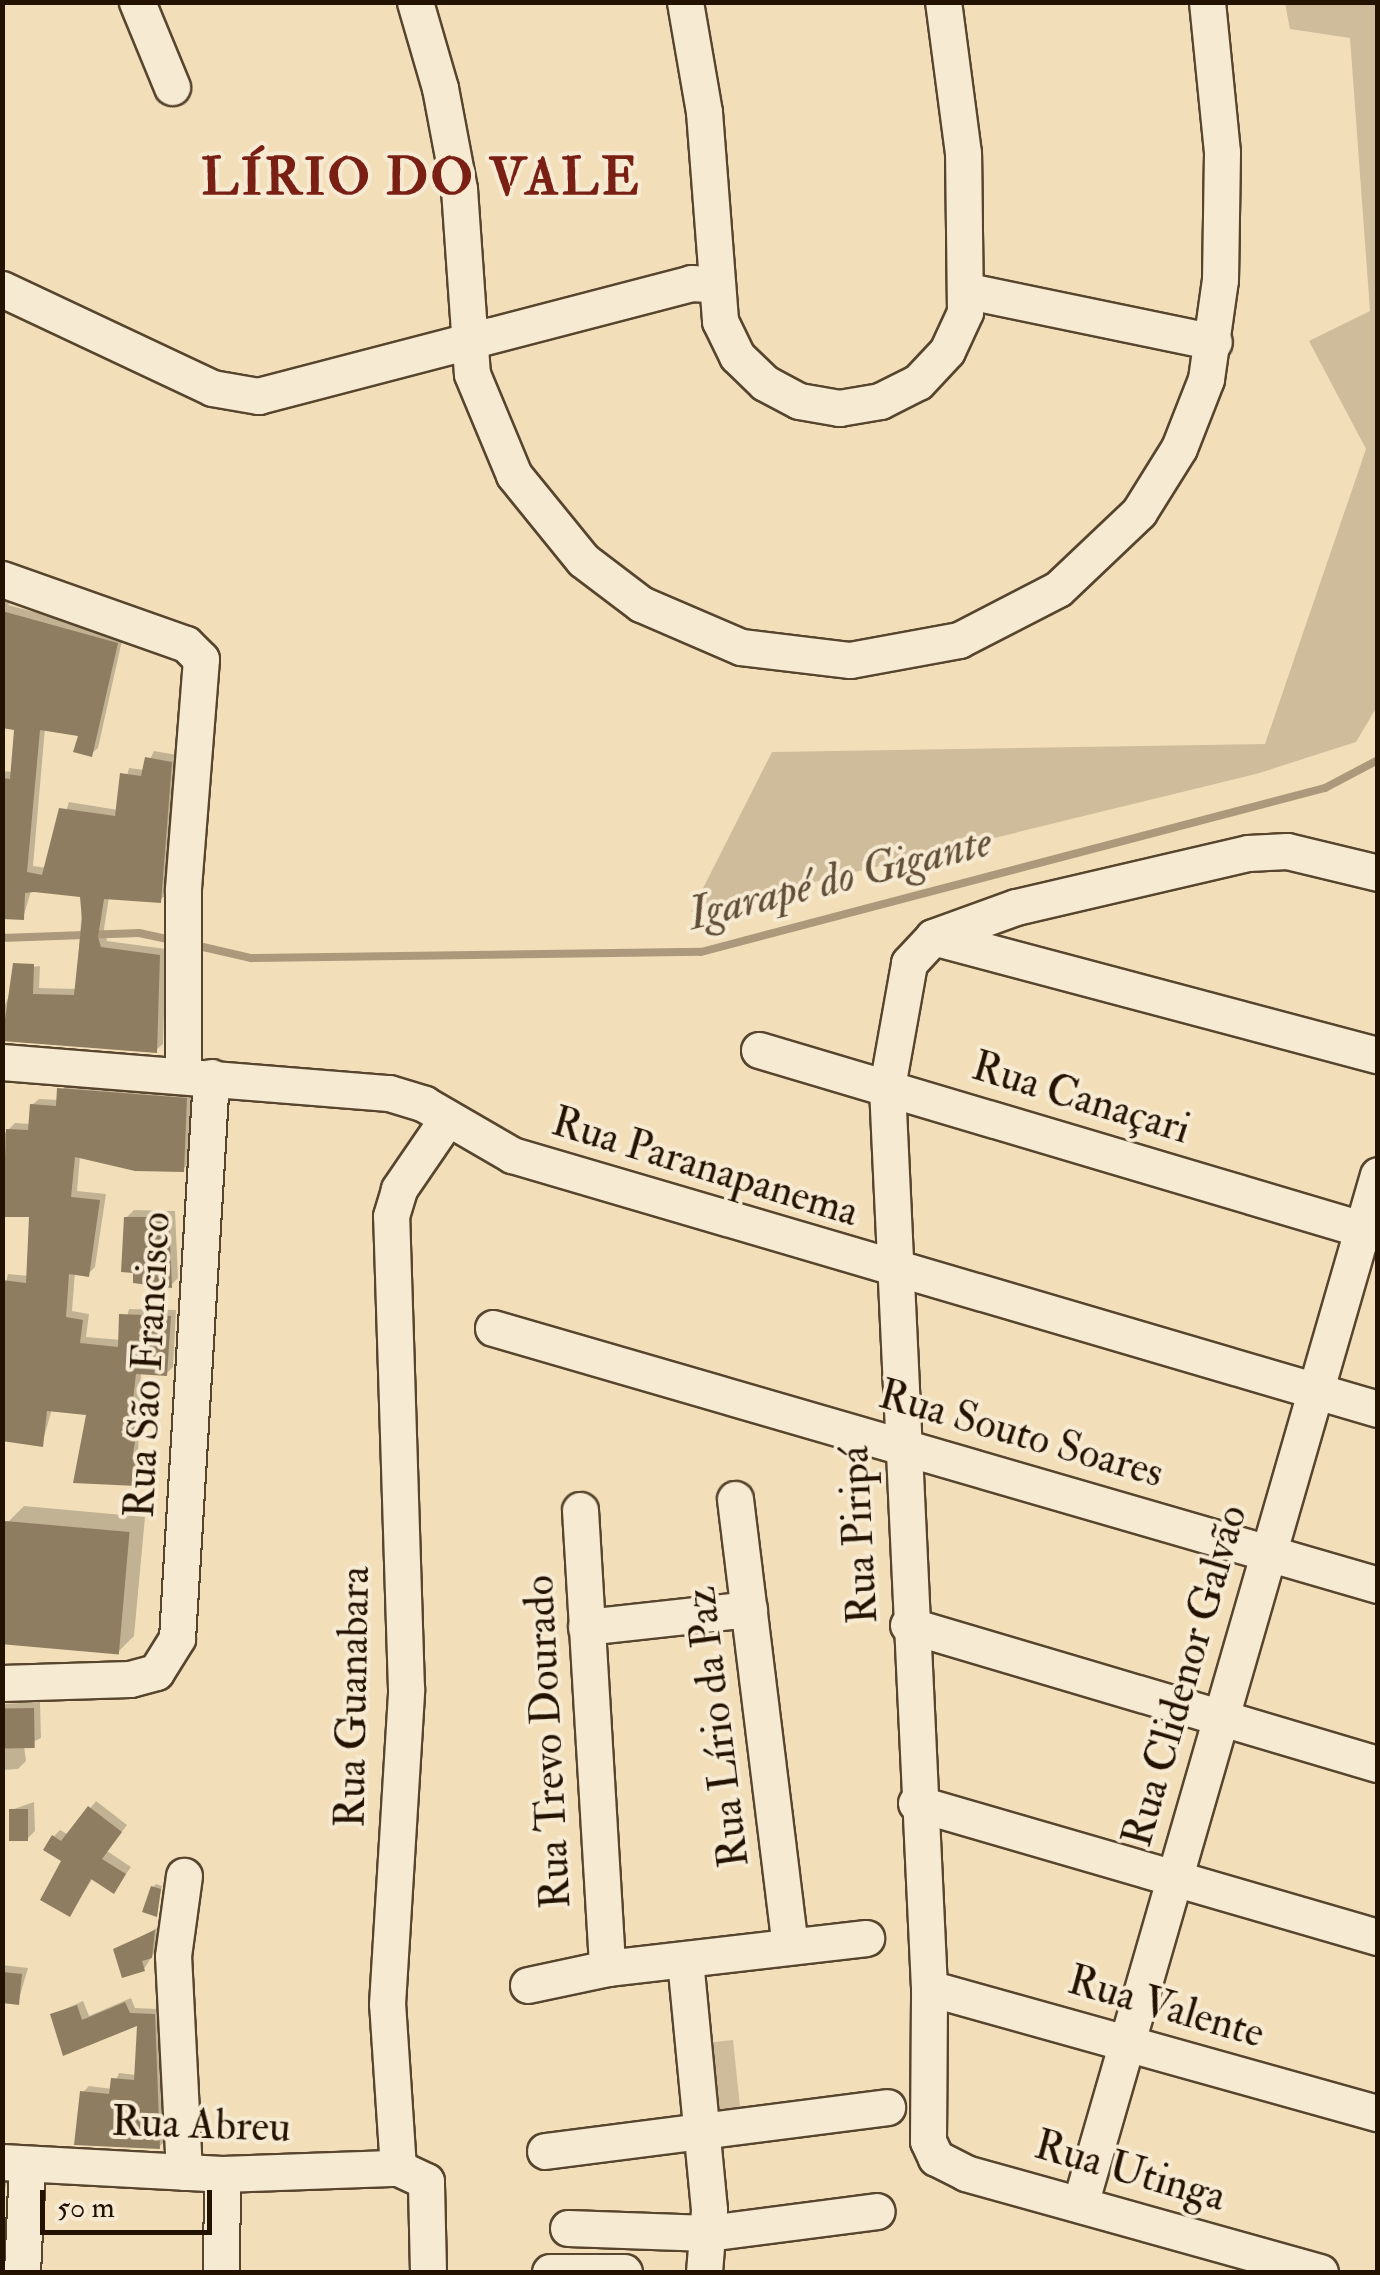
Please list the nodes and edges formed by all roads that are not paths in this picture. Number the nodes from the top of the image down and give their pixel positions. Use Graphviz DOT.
graph roads {
  1 [pos="137,2"];
  2 [pos="415,2"];
  3 [pos="684,2"];
  4 [pos="943,2"];
  5 [pos="1207,2"];
  6 [pos="172,87"];
  7 [pos="712,284"];
  8 [pos="2,289"];
  9 [pos="968,291"];
  10 [pos="465,342"];
  11 [pos="1214,342"];
  12 [pos="2,579"];
  13 [pos="1378,873"];
  14 [pos="934,937"];
  15 [pos="759,1050"];
  16 [pos="1378,1055"];
  17 [pos="3,1062"];
  18 [pos="2,1071"];
  19 [pos="197,1076"];
  20 [pos="887,1087"];
  21 [pos="447,1118"];
  22 [pos="1378,1176"];
  23 [pos="1369,1231"];
  24 [pos="893,1271"];
  25 [pos="493,1328"];
  26 [pos="1315,1390"];
  27 [pos="1378,1409"];
  28 [pos="899,1446"];
  29 [pos="735,1499"];
  30 [pos="580,1510"];
  31 [pos="1266,1552"];
  32 [pos="1378,1585"];
  33 [pos="749,1608"];
  34 [pos="908,1625"];
  35 [pos="586,1627"];
  36 [pos="2,1682"];
  37 [pos="1219,1716"];
  38 [pos="1378,1764"];
  39 [pos="916,1803"];
  40 [pos="1175,1874"];
  41 [pos="184,1876"];
  42 [pos="866,1938"];
  43 [pos="1378,1938"];
  44 [pos="790,1944"];
  45 [pos="685,1960"];
  46 [pos="607,1968"];
  47 [pos="528,1986"];
  48 [pos="929,1988"];
  49 [pos="1127,2042"];
  50 [pos="887,2107"];
  51 [pos="1378,2113"];
  52 [pos="703,2136"];
  53 [pos="928,2141"];
  54 [pos="545,2152"];
  55 [pos="15,2163"];
  56 [pos="398,2168"];
  57 [pos="184,2172"];
  58 [pos="222,2174"];
  59 [pos="1081,2201"];
  60 [pos="878,2211"];
  61 [pos="568,2228"];
  62 [pos="708,2233"];
  63 [pos="1260,2264"];
  64 [pos="22,2272"];
  65 [pos="220,2272"];
  66 [pos="428,2272"];
  67 [pos="550,2272"];
  68 [pos="624,2272"];
  69 [pos="704,2272"];
  70 [pos="1320,2272"];
  1 -- 6 [label="street"];
  2 -- 10 [label="street"];
  3 -- 7 [label="street"];
  4 -- 9 [label="street"];
  5 -- 11 [label="street"];
  7 -- 9 [label="street"];
  7 -- 10 [label="street"];
  8 -- 10 [label="street"];
  9 -- 11 [label="street"];
  10 -- 11 [label="street"];
  12 -- 19 [label="street, Rua São Francisco"];
  13 -- 14 [label="street"];
  14 -- 16 [label="street"];
  14 -- 20 [label="street, Rua Piripá"];
  15 -- 20 [label="street, Rua Canaçari"];
  17 -- 18 [label="street"];
  17 -- 19 [label="street, Rua Paranapanema"];
  19 -- 21 [label="street, Rua Paranapanema"];
  19 -- 36 [label="street, Rua São Francisco"];
  20 -- 23 [label="street, Rua Canaçari"];
  20 -- 24 [label="street, Rua Piripá"];
  21 -- 24 [label="street, Rua Paranapanema"];
  21 -- 56 [label="street, Rua Guanabara"];
  22 -- 23 [label="street, Rua Clidenor Galvão"];
  23 -- 26 [label="street, Rua Clidenor Galvão"];
  24 -- 26 [label="street, Rua Paranapanema"];
  24 -- 28 [label="street, Rua Piripá"];
  25 -- 28 [label="street, Rua Souto Soares"];
  26 -- 27 [label="street, Rua Paranapanema"];
  26 -- 31 [label="street, Rua Clidenor Galvão"];
  28 -- 31 [label="street, Rua Souto Soares"];
  28 -- 34 [label="street, Rua Piripá"];
  29 -- 33 [label="street, Rua Lírio da Paz"];
  30 -- 35 [label="street, Rua Trevo Dourado"];
  31 -- 32 [label="street, Rua Souto Soares"];
  31 -- 37 [label="street, Rua Clidenor Galvão"];
  33 -- 35 [label="street"];
  33 -- 44 [label="street, Rua Lírio da Paz"];
  34 -- 37 [label="street"];
  34 -- 39 [label="street, Rua Piripá"];
  35 -- 46 [label="street, Rua Trevo Dourado"];
  37 -- 38 [label="street"];
  37 -- 40 [label="street, Rua Clidenor Galvão"];
  39 -- 40 [label="street"];
  39 -- 48 [label="street, Rua Piripá"];
  40 -- 43 [label="street"];
  40 -- 49 [label="street, Rua Clidenor Galvão"];
  41 -- 57 [label="street"];
  42 -- 44 [label="street"];
  44 -- 45 [label="street"];
  45 -- 46 [label="street"];
  45 -- 52 [label="street"];
  46 -- 47 [label="street"];
  48 -- 49 [label="street, Rua Valente"];
  48 -- 53 [label="street, Rua Piripá"];
  49 -- 51 [label="street, Rua Valente"];
  49 -- 59 [label="street, Rua Clidenor Galvão"];
  50 -- 52 [label="street"];
  52 -- 54 [label="street"];
  52 -- 62 [label="street"];
  53 -- 59 [label="street, Rua Utinga"];
  55 -- 57 [label="street, Rua Abreu"];
  55 -- 64 [label="street"];
  56 -- 58 [label="street, Rua Abreu"];
  56 -- 66 [label="street"];
  57 -- 58 [label="street, Rua Abreu"];
  58 -- 65 [label="street"];
  59 -- 63 [label="street, Rua Utinga"];
  60 -- 62 [label="street"];
  61 -- 62 [label="street"];
  62 -- 69 [label="street"];
  63 -- 70 [label="street, Rua Utinga"];
  67 -- 68 [label="street"];
}
